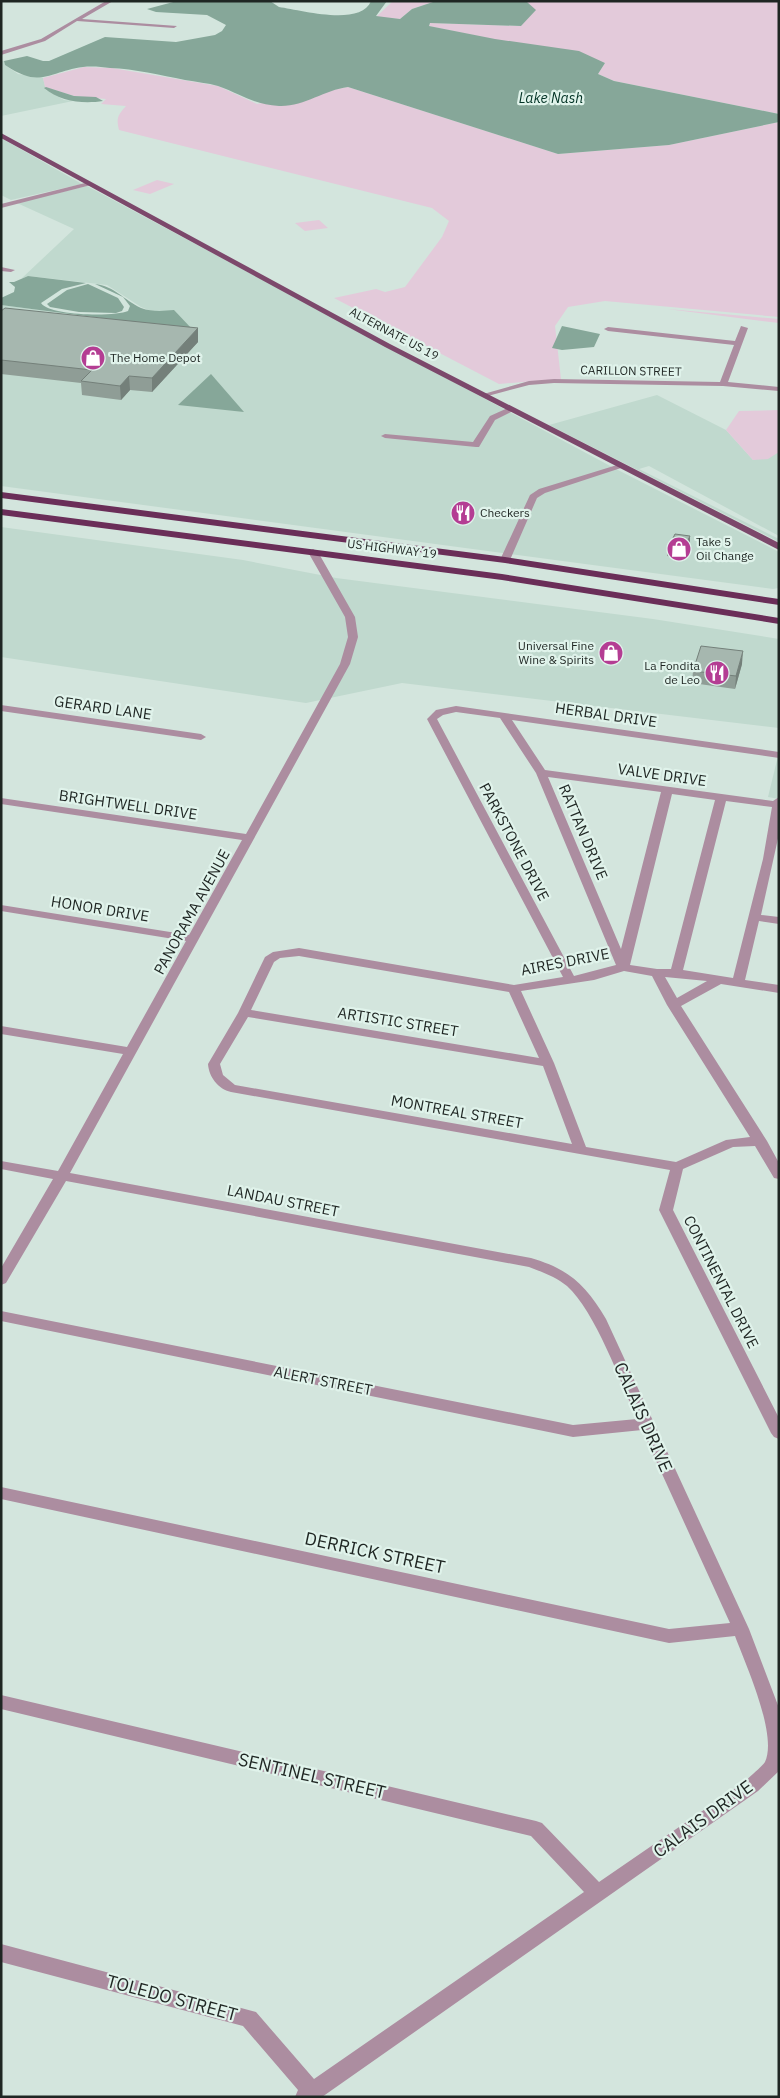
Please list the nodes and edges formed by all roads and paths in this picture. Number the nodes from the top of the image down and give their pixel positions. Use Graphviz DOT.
graph roads {
  1 [pos="111,1"];
  2 [pos="79,20"];
  3 [pos="174,26"];
  4 [pos="1,53"];
  5 [pos="1,135"];
  6 [pos="89,184"];
  7 [pos="2,206"];
  8 [pos="1,269"];
  9 [pos="11,270"];
  10 [pos="744,328"];
  11 [pos="608,330"];
  12 [pos="737,343"];
  13 [pos="723,384"];
  14 [pos="779,389"];
  15 [pos="484,394"];
  16 [pos="510,409"];
  17 [pos="385,436"];
  18 [pos="620,467"];
  19 [pos="1,495"];
  20 [pos="1,512"];
  21 [pos="135,530"];
  22 [pos="276,530"];
  23 [pos="779,547"];
  24 [pos="313,552"];
  25 [pos="504,560"];
  26 [pos="555,567"];
  27 [pos="779,592"];
  28 [pos="726,594"];
  29 [pos="779,602"];
  30 [pos="779,621"];
  31 [pos="1,708"];
  32 [pos="504,716"];
  33 [pos="432,719"];
  34 [pos="200,737"];
  35 [pos="779,755"];
  36 [pos="541,773"];
  37 [pos="667,791"];
  38 [pos="720,798"];
  39 [pos="1,801"];
  40 [pos="778,803"];
  41 [pos="250,838"];
  42 [pos="774,860"];
  43 [pos="1,908"];
  44 [pos="754,917"];
  45 [pos="779,921"];
  46 [pos="194,939"];
  47 [pos="623,967"];
  48 [pos="657,973"];
  49 [pos="676,973"];
  50 [pos="570,980"];
  51 [pos="719,980"];
  52 [pos="738,982"];
  53 [pos="514,989"];
  54 [pos="779,989"];
  55 [pos="673,1005"];
  56 [pos="244,1012"];
  57 [pos="1,1030"];
  58 [pos="131,1052"];
  59 [pos="548,1063"];
  60 [pos="760,1141"];
  61 [pos="582,1151"];
  62 [pos="773,1156"];
  63 [pos="1,1165"];
  64 [pos="677,1167"];
  65 [pos="779,1175"];
  66 [pos="62,1176"];
  67 [pos="558,1273"];
  68 [pos="1,1280"];
  69 [pos="1,1316"];
  70 [pos="645,1424"];
  71 [pos="779,1433"];
  72 [pos="1,1493"];
  73 [pos="741,1629"];
  74 [pos="1,1702"];
  75 [pos="598,1894"];
  76 [pos="1,1953"];
  77 [pos="308,2094"];
  1 -- 2 [label="street"];
  2 -- 3 [label="street"];
  2 -- 4 [label="street"];
  5 -- 6 [label="main road, ALTERNATE US 19"];
  6 -- 7 [label="street"];
  6 -- 15 [label="main road, ALTERNATE US 19"];
  8 -- 9 [label="street"];
  10 -- 12 [label="street"];
  11 -- 12 [label="street"];
  12 -- 13 [label="street"];
  13 -- 14 [label="street, CARILLON STREET"];
  13 -- 15 [label="street, CARILLON STREET"];
  15 -- 16 [label="main road, ALTERNATE US 19"];
  16 -- 17 [label="street"];
  16 -- 18 [label="main road, ALTERNATE US 19"];
  18 -- 23 [label="main road, ALTERNATE US 19"];
  18 -- 25 [label="street"];
  19 -- 22 [label="highway, US HIGHWAY 19"];
  20 -- 21 [label="highway, US HIGHWAY 19"];
  21 -- 22 [label="highway"];
  21 -- 24 [label="highway, US HIGHWAY 19"];
  22 -- 25 [label="highway, US HIGHWAY 19"];
  24 -- 26 [label="highway"];
  24 -- 30 [label="highway, US HIGHWAY 19"];
  24 -- 41 [label="street, PANORAMA AVENUE"];
  25 -- 26 [label="highway, US HIGHWAY 19"];
  26 -- 28 [label="highway, US HIGHWAY 19"];
  27 -- 28 [label="highway"];
  28 -- 29 [label="highway, US HIGHWAY 19"];
  31 -- 34 [label="street, GERARD LANE"];
  32 -- 33 [label="street, HERBAL DRIVE"];
  32 -- 35 [label="street, HERBAL DRIVE"];
  32 -- 36 [label="street, RATTAN DRIVE"];
  33 -- 50 [label="street, PARKSTONE DRIVE"];
  36 -- 37 [label="street, VALVE DRIVE"];
  36 -- 47 [label="street, RATTAN DRIVE"];
  37 -- 38 [label="street, VALVE DRIVE"];
  37 -- 47 [label="street"];
  38 -- 40 [label="street, VALVE DRIVE"];
  38 -- 49 [label="street"];
  39 -- 41 [label="street, BRIGHTWELL DRIVE"];
  40 -- 42 [label="street"];
  41 -- 46 [label="street, PANORAMA AVENUE"];
  42 -- 44 [label="street"];
  43 -- 46 [label="street, HONOR DRIVE"];
  44 -- 45 [label="street"];
  44 -- 52 [label="street"];
  46 -- 58 [label="street, PANORAMA AVENUE"];
  47 -- 48 [label="street, AIRES DRIVE"];
  47 -- 50 [label="street, AIRES DRIVE"];
  48 -- 49 [label="street, AIRES DRIVE"];
  48 -- 55 [label="street"];
  49 -- 51 [label="street, AIRES DRIVE"];
  50 -- 53 [label="street, AIRES DRIVE"];
  51 -- 52 [label="street, AIRES DRIVE"];
  51 -- 55 [label="street"];
  52 -- 54 [label="street, AIRES DRIVE"];
  53 -- 56 [label="street, AIRES DRIVE"];
  53 -- 59 [label="street"];
  55 -- 60 [label="street"];
  56 -- 59 [label="street, ARTISTIC STREET"];
  56 -- 61 [label="street, MONTREAL STREET"];
  57 -- 58 [label="street"];
  58 -- 66 [label="street, PANORAMA AVENUE"];
  59 -- 61 [label="street"];
  60 -- 62 [label="street"];
  60 -- 64 [label="street"];
  61 -- 64 [label="street, MONTREAL STREET"];
  62 -- 65 [label="street"];
  63 -- 66 [label="street, LANDAU STREET"];
  64 -- 71 [label="street, CONTINENTAL DRIVE"];
  66 -- 67 [label="street, LANDAU STREET"];
  66 -- 68 [label="street, PANORAMA AVENUE"];
  67 -- 70 [label="street, CALAIS DRIVE"];
  69 -- 70 [label="street, ALERT STREET"];
  70 -- 73 [label="street, CALAIS DRIVE"];
  72 -- 73 [label="street, DERRICK STREET"];
  73 -- 75 [label="street, CALAIS DRIVE"];
  74 -- 75 [label="street, SENTINEL STREET"];
  75 -- 77 [label="street, CALAIS DRIVE"];
  76 -- 77 [label="street, TOLEDO STREET"];
}
